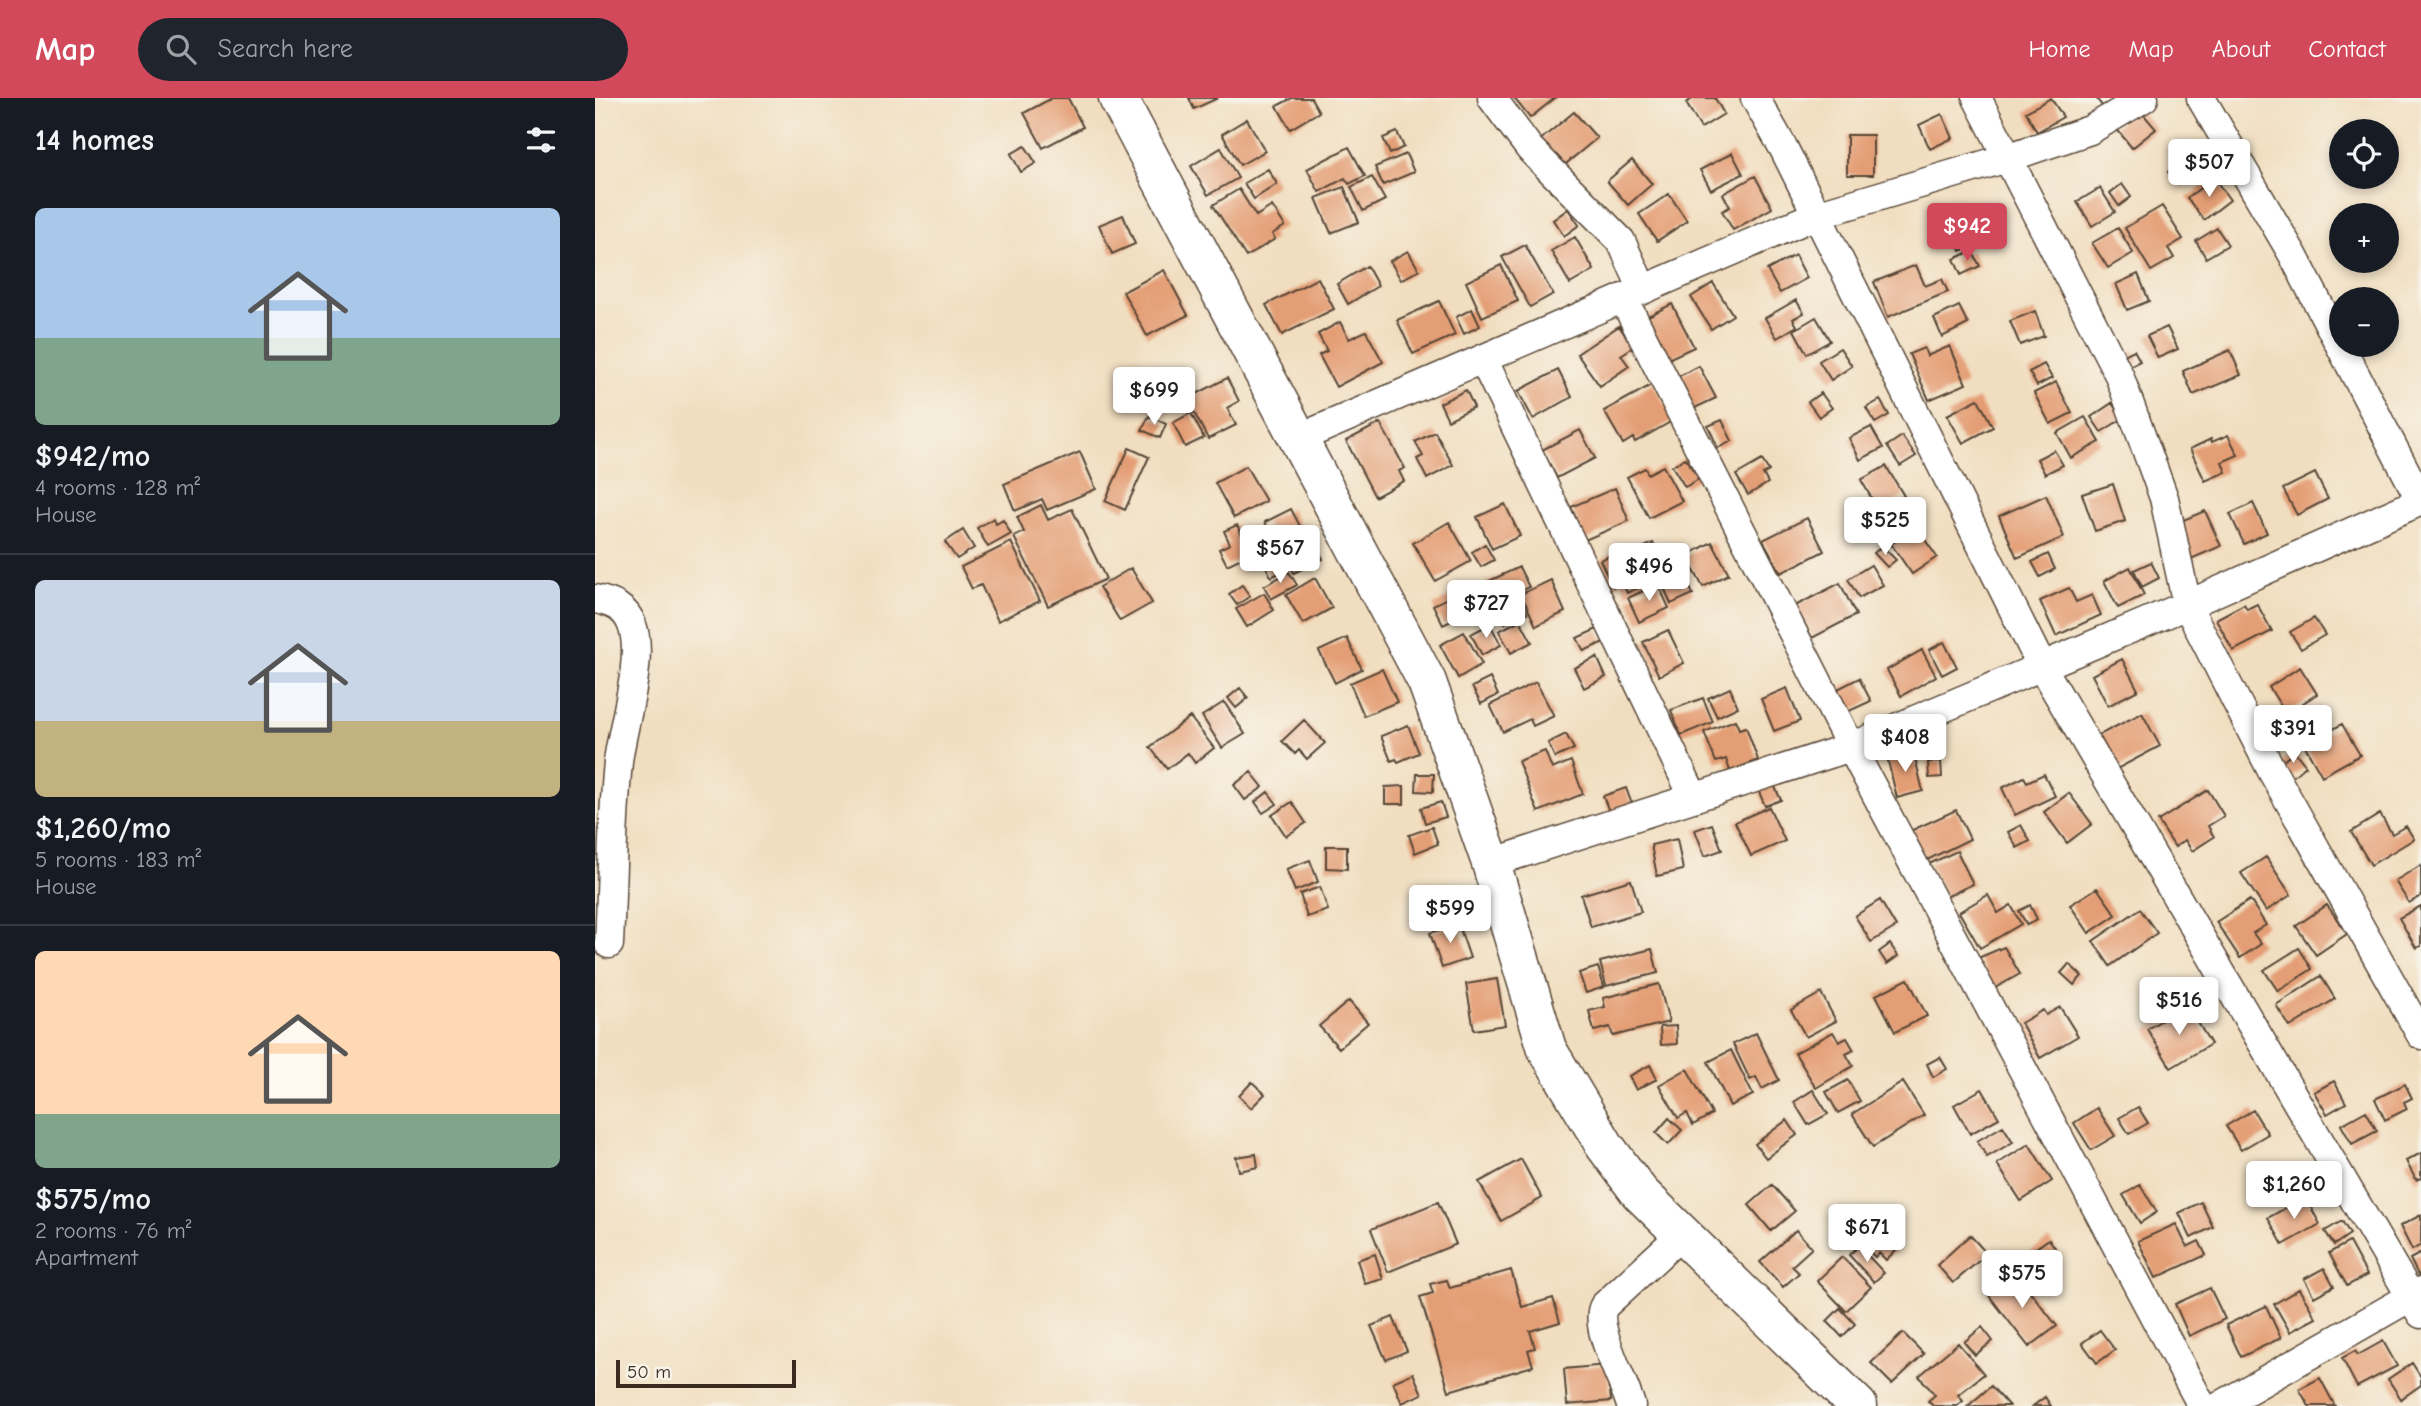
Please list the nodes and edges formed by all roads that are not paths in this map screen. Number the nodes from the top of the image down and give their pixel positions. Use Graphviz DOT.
graph roads {
  1 [pos="1118,98"];
  2 [pos="1492,98"];
  3 [pos="1755,98"];
  4 [pos="1977,98"];
  5 [pos="2144,98"];
  6 [pos="2201,98"];
  7 [pos="2007,158"];
  8 [pos="1817,215"];
  9 [pos="1633,294"];
  10 [pos="1483,359"];
  11 [pos="1297,439"];
  12 [pos="2421,501"];
  13 [pos="595,599"];
  14 [pos="2187,605"];
  15 [pos="2042,667"];
  16 [pos="1851,747"];
  17 [pos="1694,798"];
  18 [pos="1491,863"];
  19 [pos="609,944"];
  20 [pos="2421,1035"];
  21 [pos="1682,1234"];
  22 [pos="2418,1300"];
  23 [pos="1631,1406"];
  24 [pos="1858,1406"];
  25 [pos="2202,1406"];
  26 [pos="2220,1406"];
  1 -- 11 [label="highway"];
  2 -- 9 [label="street"];
  3 -- 8 [label="street"];
  4 -- 7 [label="street"];
  5 -- 7 [label="street"];
  6 -- 12 [label="street"];
  7 -- 8 [label="street"];
  7 -- 14 [label="street"];
  8 -- 9 [label="street"];
  8 -- 15 [label="street"];
  9 -- 10 [label="street"];
  9 -- 16 [label="street"];
  10 -- 11 [label="street"];
  10 -- 17 [label="street"];
  11 -- 18 [label="highway"];
  12 -- 14 [label="street"];
  13 -- 19 [label="street"];
  14 -- 15 [label="street"];
  14 -- 20 [label="street"];
  15 -- 16 [label="street"];
  15 -- 22 [label="street"];
  16 -- 17 [label="street"];
  16 -- 25 [label="street"];
  17 -- 18 [label="street"];
  18 -- 21 [label="highway"];
  21 -- 23 [label="street"];
  21 -- 24 [label="highway"];
  22 -- 26 [label="street"];
}
